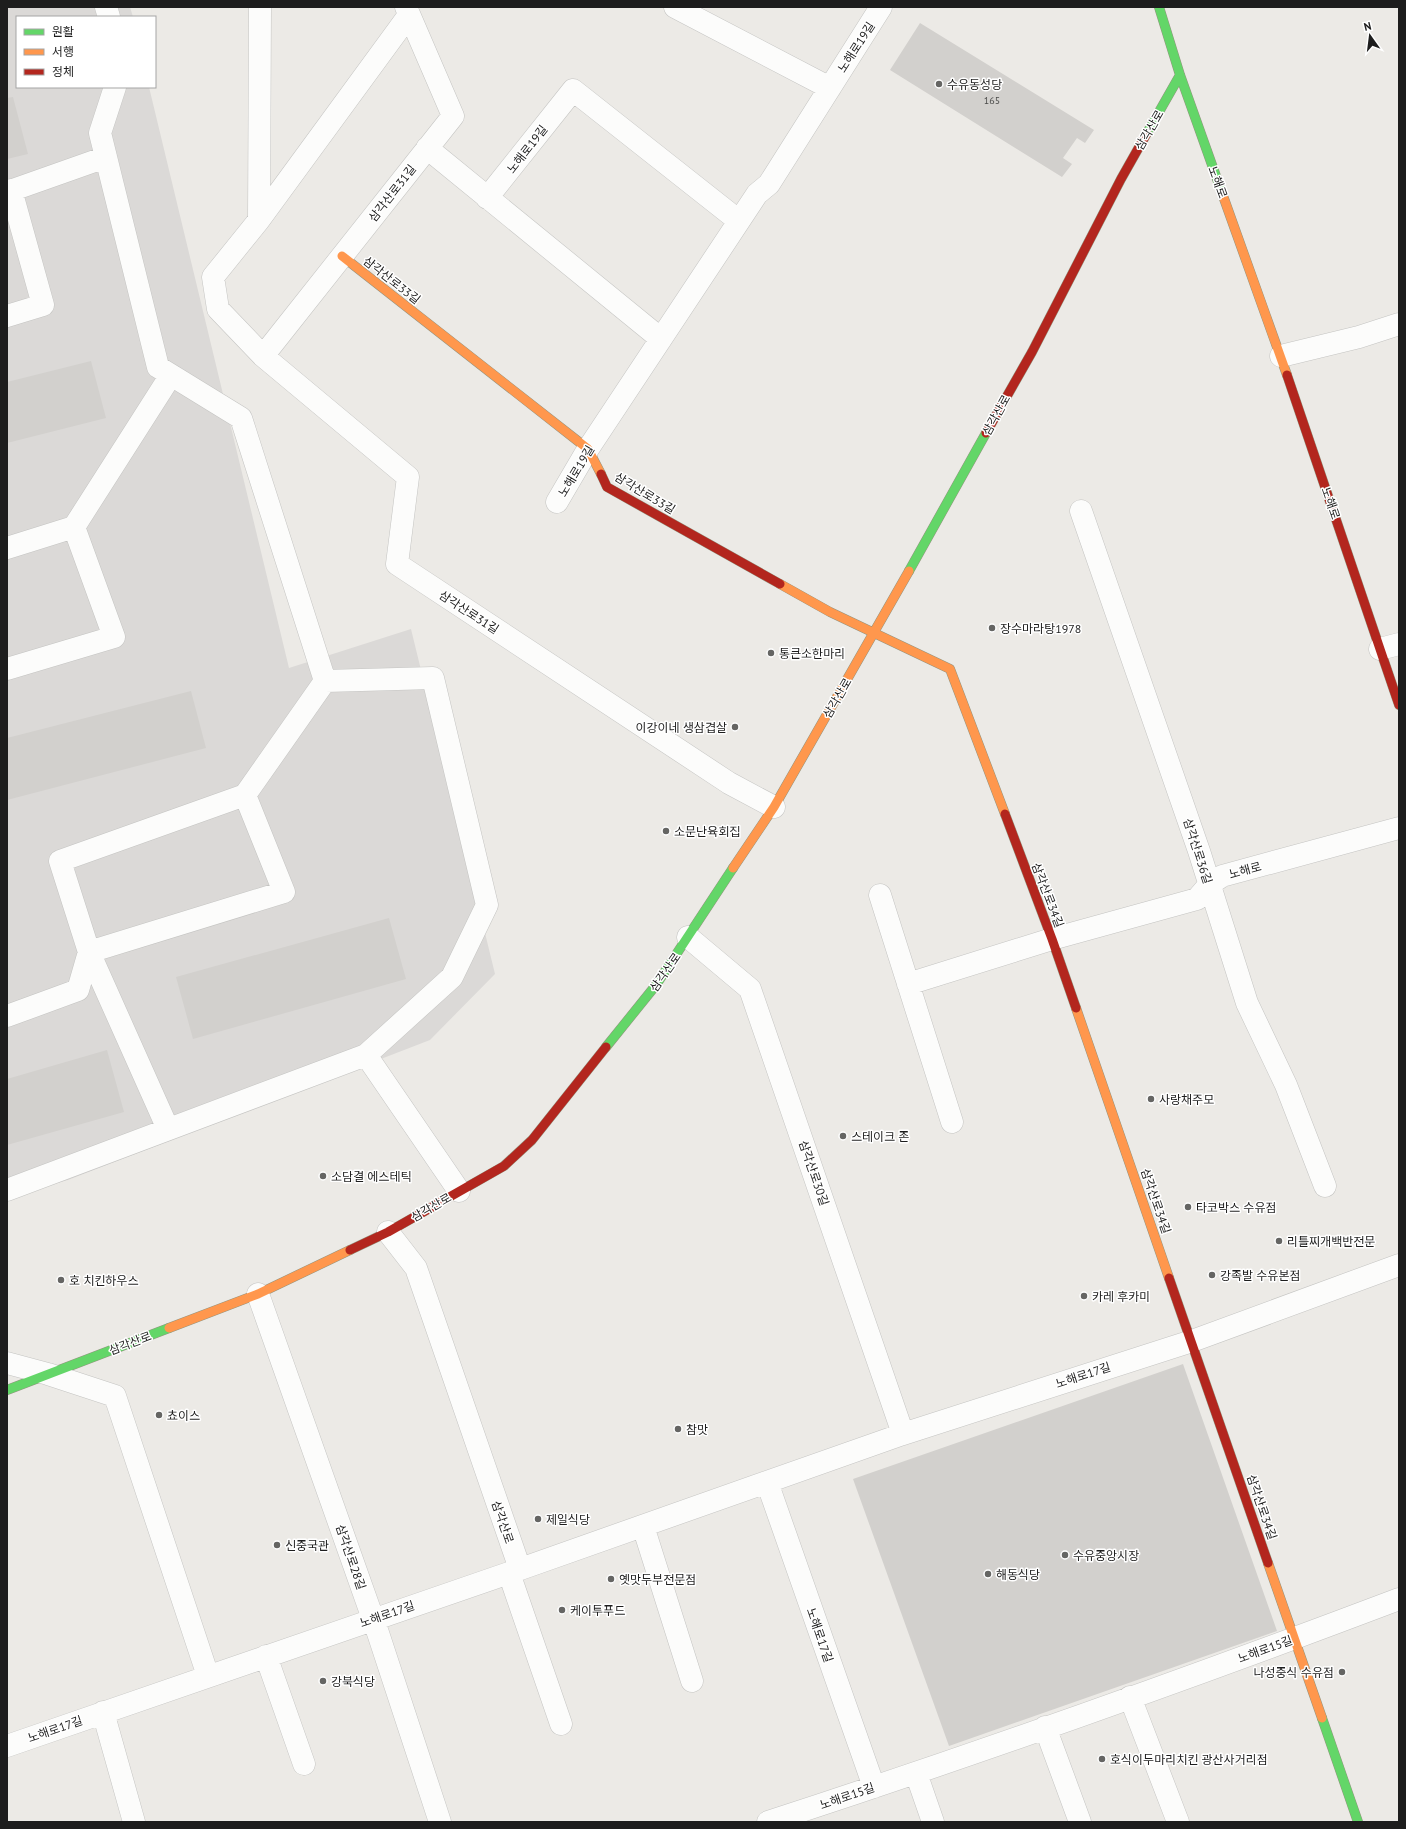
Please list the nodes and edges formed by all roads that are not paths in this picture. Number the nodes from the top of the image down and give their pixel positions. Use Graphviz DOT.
graph roads {
  1 [pos="260,7"];
  2 [pos="675,7"];
  3 [pos="881,7"];
  4 [pos="1159,7"];
  5 [pos="1170,7"];
  6 [pos="408,11"];
  7 [pos="1167,35"];
  8 [pos="1180,75"];
  9 [pos="115,88"];
  10 [pos="830,88"];
  11 [pos="427,148"];
  12 [pos="106,157"];
  13 [pos="9,191"];
  14 [pos="488,198"];
  15 [pos="259,220"];
  16 [pos="740,221"];
  17 [pos="342,256"];
  18 [pos="7,316"];
  19 [pos="1399,324"];
  20 [pos="661,339"];
  21 [pos="263,356"];
  22 [pos="1281,356"];
  23 [pos="171,375"];
  24 [pos="588,449"];
  25 [pos="557,502"];
  26 [pos="1081,511"];
  27 [pos="74,527"];
  28 [pos="7,548"];
  29 [pos="875,632"];
  30 [pos="1390,646"];
  31 [pos="7,669"];
  32 [pos="325,681"];
  33 [pos="1399,705"];
  34 [pos="245,795"];
  35 [pos="774,807"];
  36 [pos="1399,828"];
  37 [pos="1210,885"];
  38 [pos="880,896"];
  39 [pos="688,937"];
  40 [pos="1052,939"];
  41 [pos="89,952"];
  42 [pos="908,984"];
  43 [pos="7,1016"];
  44 [pos="366,1055"];
  45 [pos="952,1122"];
  46 [pos="168,1129"];
  47 [pos="1326,1186"];
  48 [pos="7,1190"];
  49 [pos="459,1191"];
  50 [pos="388,1232"];
  51 [pos="1399,1265"];
  52 [pos="258,1294"];
  53 [pos="1192,1341"];
  54 [pos="7,1363"];
  55 [pos="48,1374"];
  56 [pos="7,1390"];
  57 [pos="903,1434"];
  58 [pos="767,1482"];
  59 [pos="643,1526"];
  60 [pos="515,1571"];
  61 [pos="1399,1599"];
  62 [pos="373,1619"];
  63 [pos="1295,1638"];
  64 [pos="266,1656"];
  65 [pos="208,1676"];
  66 [pos="692,1681"];
  67 [pos="1130,1697"];
  68 [pos="103,1712"];
  69 [pos="561,1724"];
  70 [pos="1046,1727"];
  71 [pos="7,1746"];
  72 [pos="304,1764"];
  73 [pos="916,1773"];
  74 [pos="874,1787"];
  75 [pos="776,1821"];
  76 [pos="134,1822"];
  77 [pos="440,1822"];
  78 [pos="933,1822"];
  79 [pos="1080,1822"];
  80 [pos="1178,1822"];
  81 [pos="1358,1822"];
  1 -- 15 [label="street"];
  2 -- 10 [label="street"];
  3 -- 10 [label="street, 노해로19길"];
  4 -- 7 [label="street, 노해로"];
  5 -- 7 [label="street"];
  6 -- 11 [label="street, 삼각산로31길"];
  6 -- 15 [label="street, 삼각산로31길"];
  7 -- 8 [label="street, 노해로"];
  8 -- 22 [label="street, 노해로"];
  8 -- 29 [label="street, 삼각산로"];
  9 -- 12 [label="street"];
  10 -- 16 [label="street, 노해로19길"];
  11 -- 14 [label="street"];
  11 -- 17 [label="street, 삼각산로31길"];
  12 -- 13 [label="street"];
  12 -- 23 [label="street"];
  13 -- 18 [label="street"];
  14 -- 16 [label="street, 노해로19길"];
  14 -- 20 [label="street"];
  15 -- 21 [label="street, 삼각산로31길"];
  16 -- 20 [label="street, 노해로19길"];
  17 -- 21 [label="street, 삼각산로31길"];
  17 -- 24 [label="street, 삼각산로33길"];
  19 -- 22 [label="street"];
  20 -- 24 [label="street, 노해로19길"];
  21 -- 35 [label="street, 삼각산로31길"];
  22 -- 30 [label="street, 노해로"];
  23 -- 27 [label="street"];
  23 -- 32 [label="street"];
  24 -- 25 [label="street, 노해로19길"];
  24 -- 29 [label="street, 삼각산로33길"];
  26 -- 37 [label="street, 삼각산로36길"];
  27 -- 28 [label="street"];
  27 -- 31 [label="street"];
  29 -- 35 [label="street, 삼각산로"];
  29 -- 40 [label="street, 삼각산로34길"];
  30 -- 33 [label="street, 노해로"];
  32 -- 34 [label="street"];
  32 -- 44 [label="street"];
  34 -- 41 [label="street"];
  34 -- 41 [label="street"];
  35 -- 39 [label="street, 삼각산로"];
  36 -- 37 [label="street, 노해로"];
  37 -- 40 [label="street, 노해로"];
  37 -- 47 [label="street, 삼각산로36길"];
  38 -- 42 [label="street"];
  39 -- 49 [label="street, 삼각산로"];
  39 -- 57 [label="street, 삼각산로30길"];
  40 -- 42 [label="street, 노해로"];
  40 -- 53 [label="street, 삼각산로34길"];
  41 -- 43 [label="street"];
  41 -- 46 [label="street"];
  42 -- 45 [label="street"];
  44 -- 46 [label="street"];
  44 -- 49 [label="street"];
  46 -- 48 [label="street"];
  49 -- 50 [label="street, 삼각산로"];
  50 -- 52 [label="street, 삼각산로"];
  50 -- 60 [label="street, 삼각산로"];
  51 -- 53 [label="street, 노해로17길"];
  52 -- 55 [label="street, 삼각산로"];
  52 -- 62 [label="street, 삼각산로28길"];
  53 -- 57 [label="street, 노해로17길"];
  53 -- 63 [label="street, 삼각산로34길"];
  54 -- 55 [label="street"];
  55 -- 56 [label="street, 삼각산로"];
  55 -- 65 [label="street"];
  57 -- 58 [label="street, 노해로17길"];
  58 -- 59 [label="street, 노해로17길"];
  58 -- 74 [label="street, 노해로17길"];
  59 -- 60 [label="street, 노해로17길"];
  59 -- 66 [label="street"];
  60 -- 62 [label="street, 노해로17길"];
  60 -- 69 [label="street"];
  61 -- 63 [label="street, 노해로15길"];
  62 -- 64 [label="street, 노해로17길"];
  62 -- 77 [label="street, 삼각산로28길"];
  63 -- 67 [label="street, 노해로15길"];
  63 -- 81 [label="street, 삼각산로34길"];
  64 -- 65 [label="street, 노해로17길"];
  64 -- 72 [label="street"];
  65 -- 68 [label="street, 노해로17길"];
  67 -- 70 [label="street, 노해로15길"];
  67 -- 80 [label="street"];
  68 -- 71 [label="street, 노해로17길"];
  68 -- 76 [label="street"];
  70 -- 73 [label="street, 노해로15길"];
  70 -- 79 [label="street"];
  73 -- 74 [label="street, 노해로15길"];
  73 -- 78 [label="street"];
  74 -- 75 [label="street, 노해로15길"];
}
